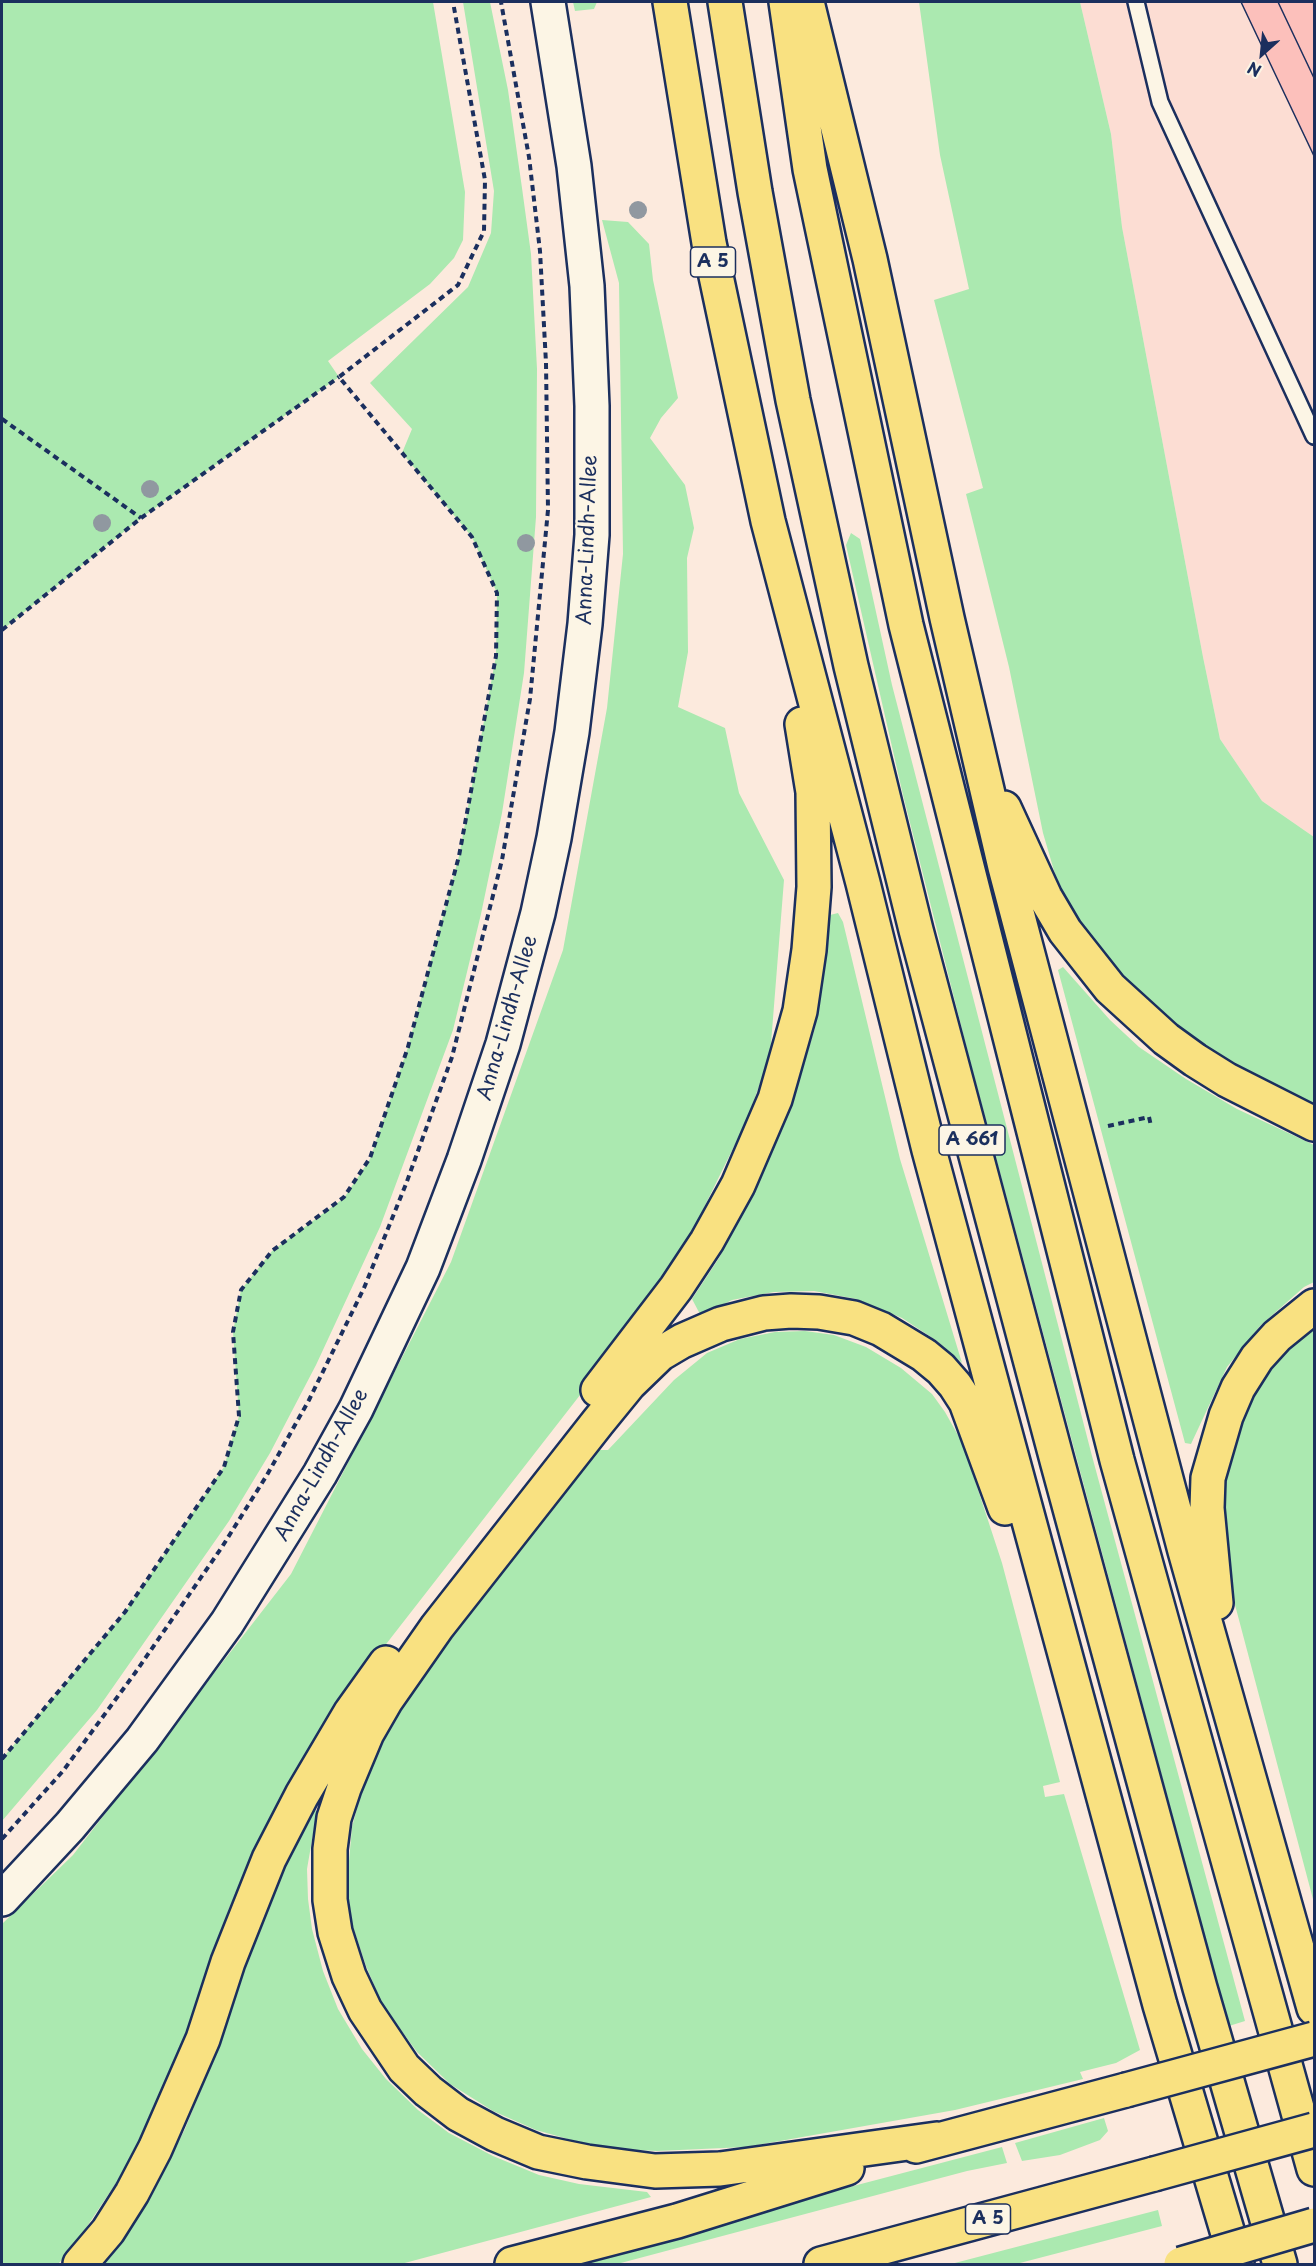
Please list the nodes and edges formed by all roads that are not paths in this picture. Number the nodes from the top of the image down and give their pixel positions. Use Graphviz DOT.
graph roads {
  1 [pos="548,2"];
  2 [pos="670,2"];
  3 [pos="725,2"];
  4 [pos="786,2"];
  5 [pos="807,2"];
  6 [pos="1136,2"];
  7 [pos="1314,436"];
  8 [pos="768,521"];
  9 [pos="980,758"];
  10 [pos="1314,1124"];
  11 [pos="1314,1306"];
  12 [pos="1228,1703"];
  13 [pos="1094,1758"];
  14 [pos="2,1899"];
  15 [pos="1314,2008"];
  16 [pos="1314,2039"];
  17 [pos="1314,2130"];
  18 [pos="937,2139"];
  19 [pos="1314,2169"];
  20 [pos="1314,2225"];
  21 [pos="80,2265"];
  22 [pos="512,2265"];
  23 [pos="821,2265"];
  24 [pos="1181,2265"];
  25 [pos="1237,2265"];
  26 [pos="1280,2265"];
  1 -- 14 [label="main road, Anna-Lindh-Allee"];
  2 -- 8 [label="highway, A 5"];
  3 -- 26 [label="highway, A 661"];
  4 -- 19 [label="highway, A 661"];
  5 -- 9 [label="highway"];
  6 -- 7 [label="lane"];
  8 -- 13 [label="highway"];
  8 -- 21 [label="highway"];
  9 -- 10 [label="highway"];
  9 -- 12 [label="highway"];
  11 -- 12 [label="highway"];
  12 -- 15 [label="highway"];
  13 -- 18 [label="highway"];
  13 -- 25 [label="highway"];
  16 -- 18 [label="highway, bridge"];
  17 -- 23 [label="highway, A 5, bridge"];
  18 -- 22 [label="highway"];
  20 -- 24 [label="highway, bridge"];
}
